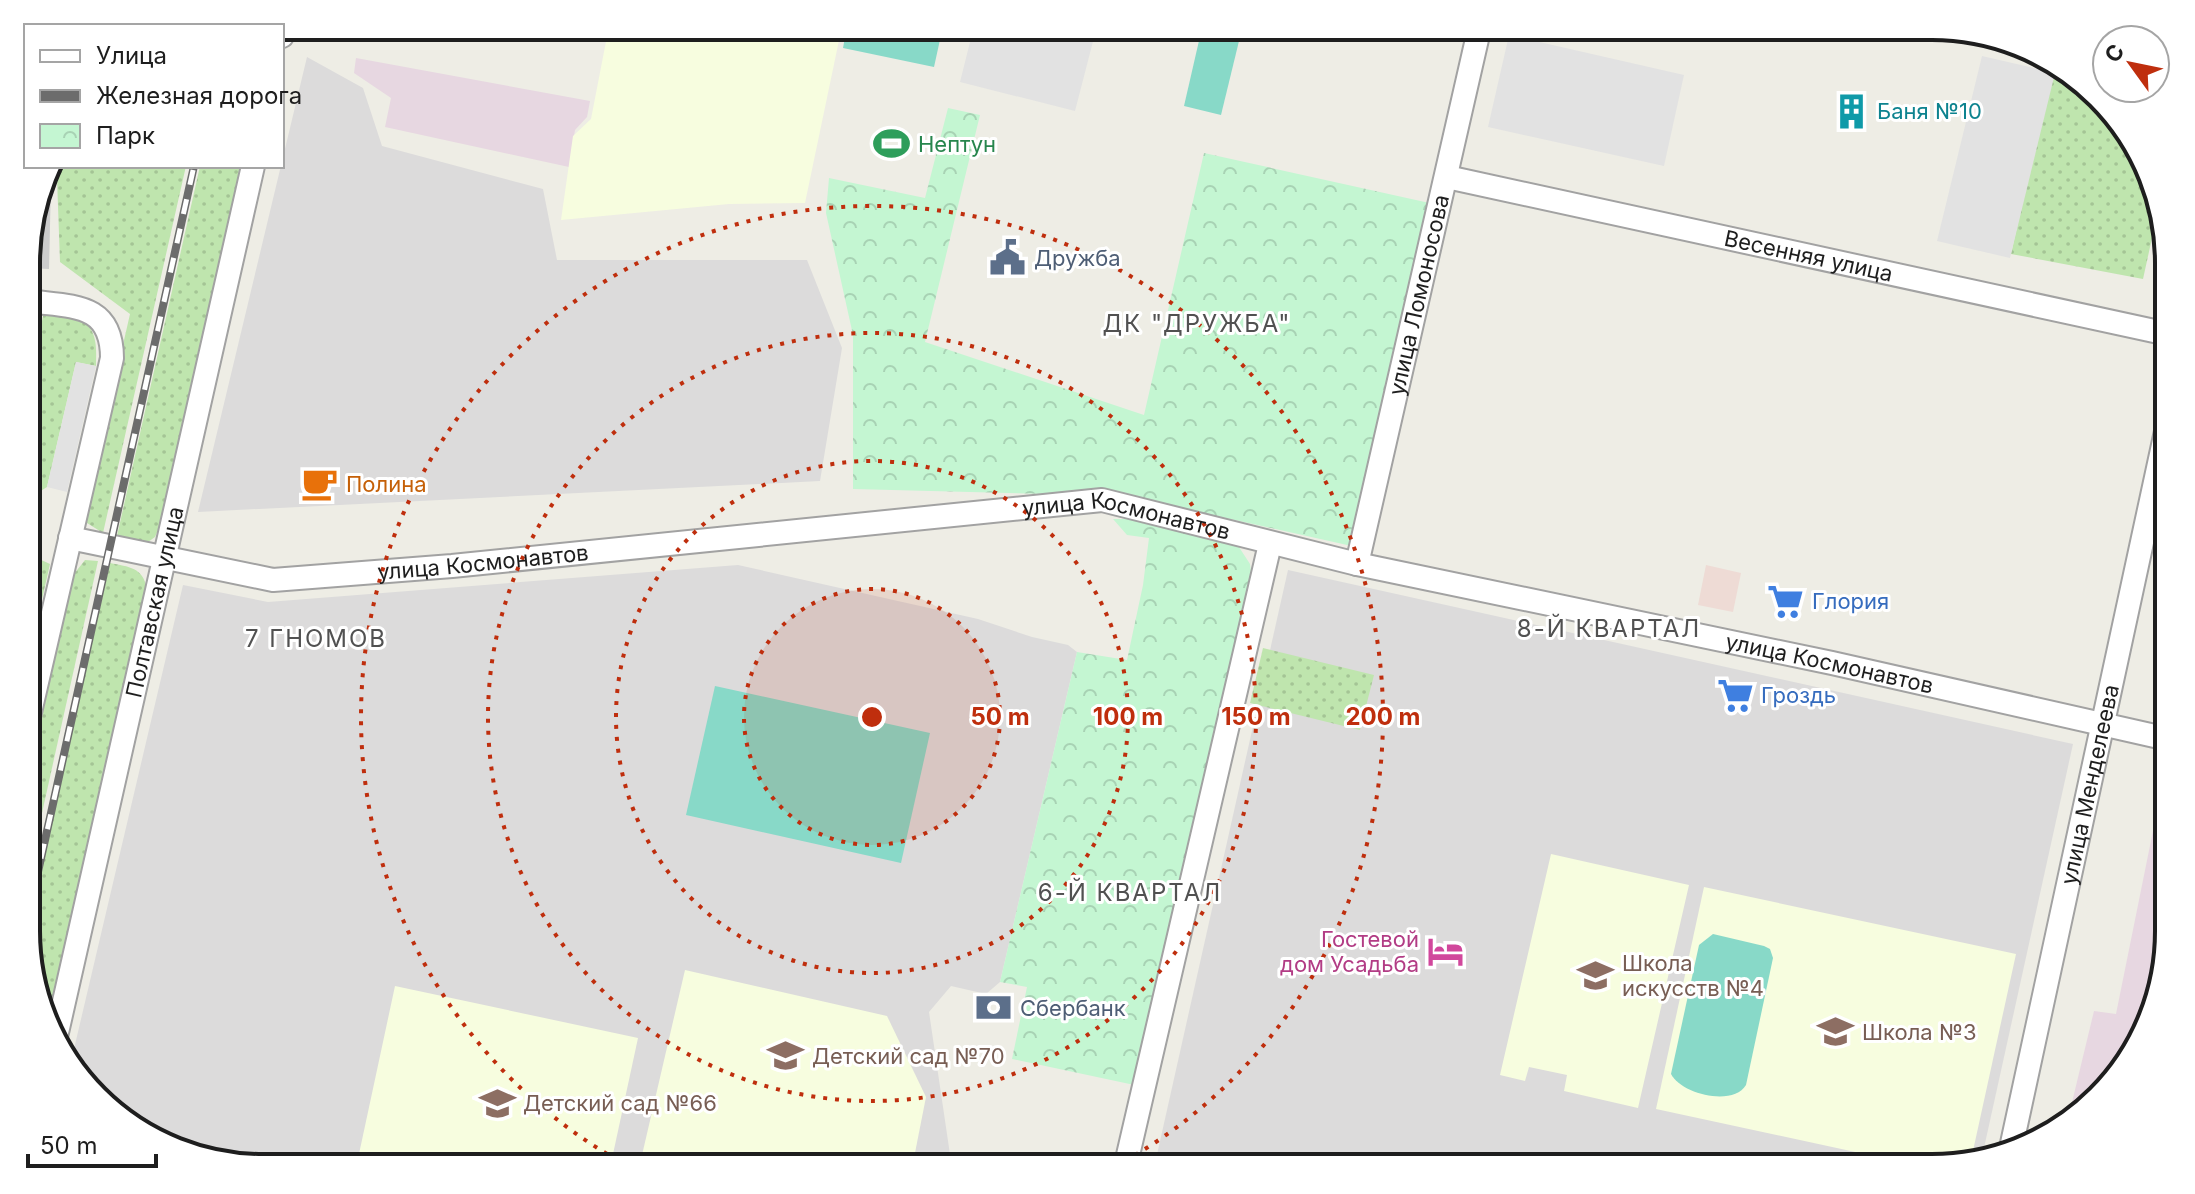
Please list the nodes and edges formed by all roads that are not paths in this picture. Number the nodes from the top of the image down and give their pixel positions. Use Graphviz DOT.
graph roads {
  1 [pos="1477,40"];
  2 [pos="253,168"];
  3 [pos="1447,177"];
  4 [pos="40,303"];
  5 [pos="2155,331"];
  6 [pos="2155,483"];
  7 [pos="70,538"];
  8 [pos="1270,544"];
  9 [pos="163,557"];
  10 [pos="1357,564"];
  11 [pos="40,669"];
  12 [pos="2104,724"];
  13 [pos="2155,736"];
  14 [pos="60,1021"];
  15 [pos="2013,1138"];
  16 [pos="1128,1154"];
  1 -- 3 [label="street, улица Ломоносова"];
  2 -- 9 [label="street, Полтавская улица"];
  3 -- 5 [label="street, Весенняя улица"];
  3 -- 10 [label="street, улица Ломоносова"];
  4 -- 7 [label="street"];
  6 -- 12 [label="street, улица Менделеева"];
  7 -- 9 [label="street, улица Космонавтов"];
  7 -- 11 [label="street"];
  8 -- 9 [label="street, улица Космонавтов"];
  8 -- 10 [label="street, улица Космонавтов"];
  8 -- 16 [label="street"];
  9 -- 14 [label="street, Полтавская улица"];
  10 -- 12 [label="street, улица Космонавтов"];
  12 -- 13 [label="street, улица Космонавтов"];
  12 -- 15 [label="street, улица Менделеева"];
}
